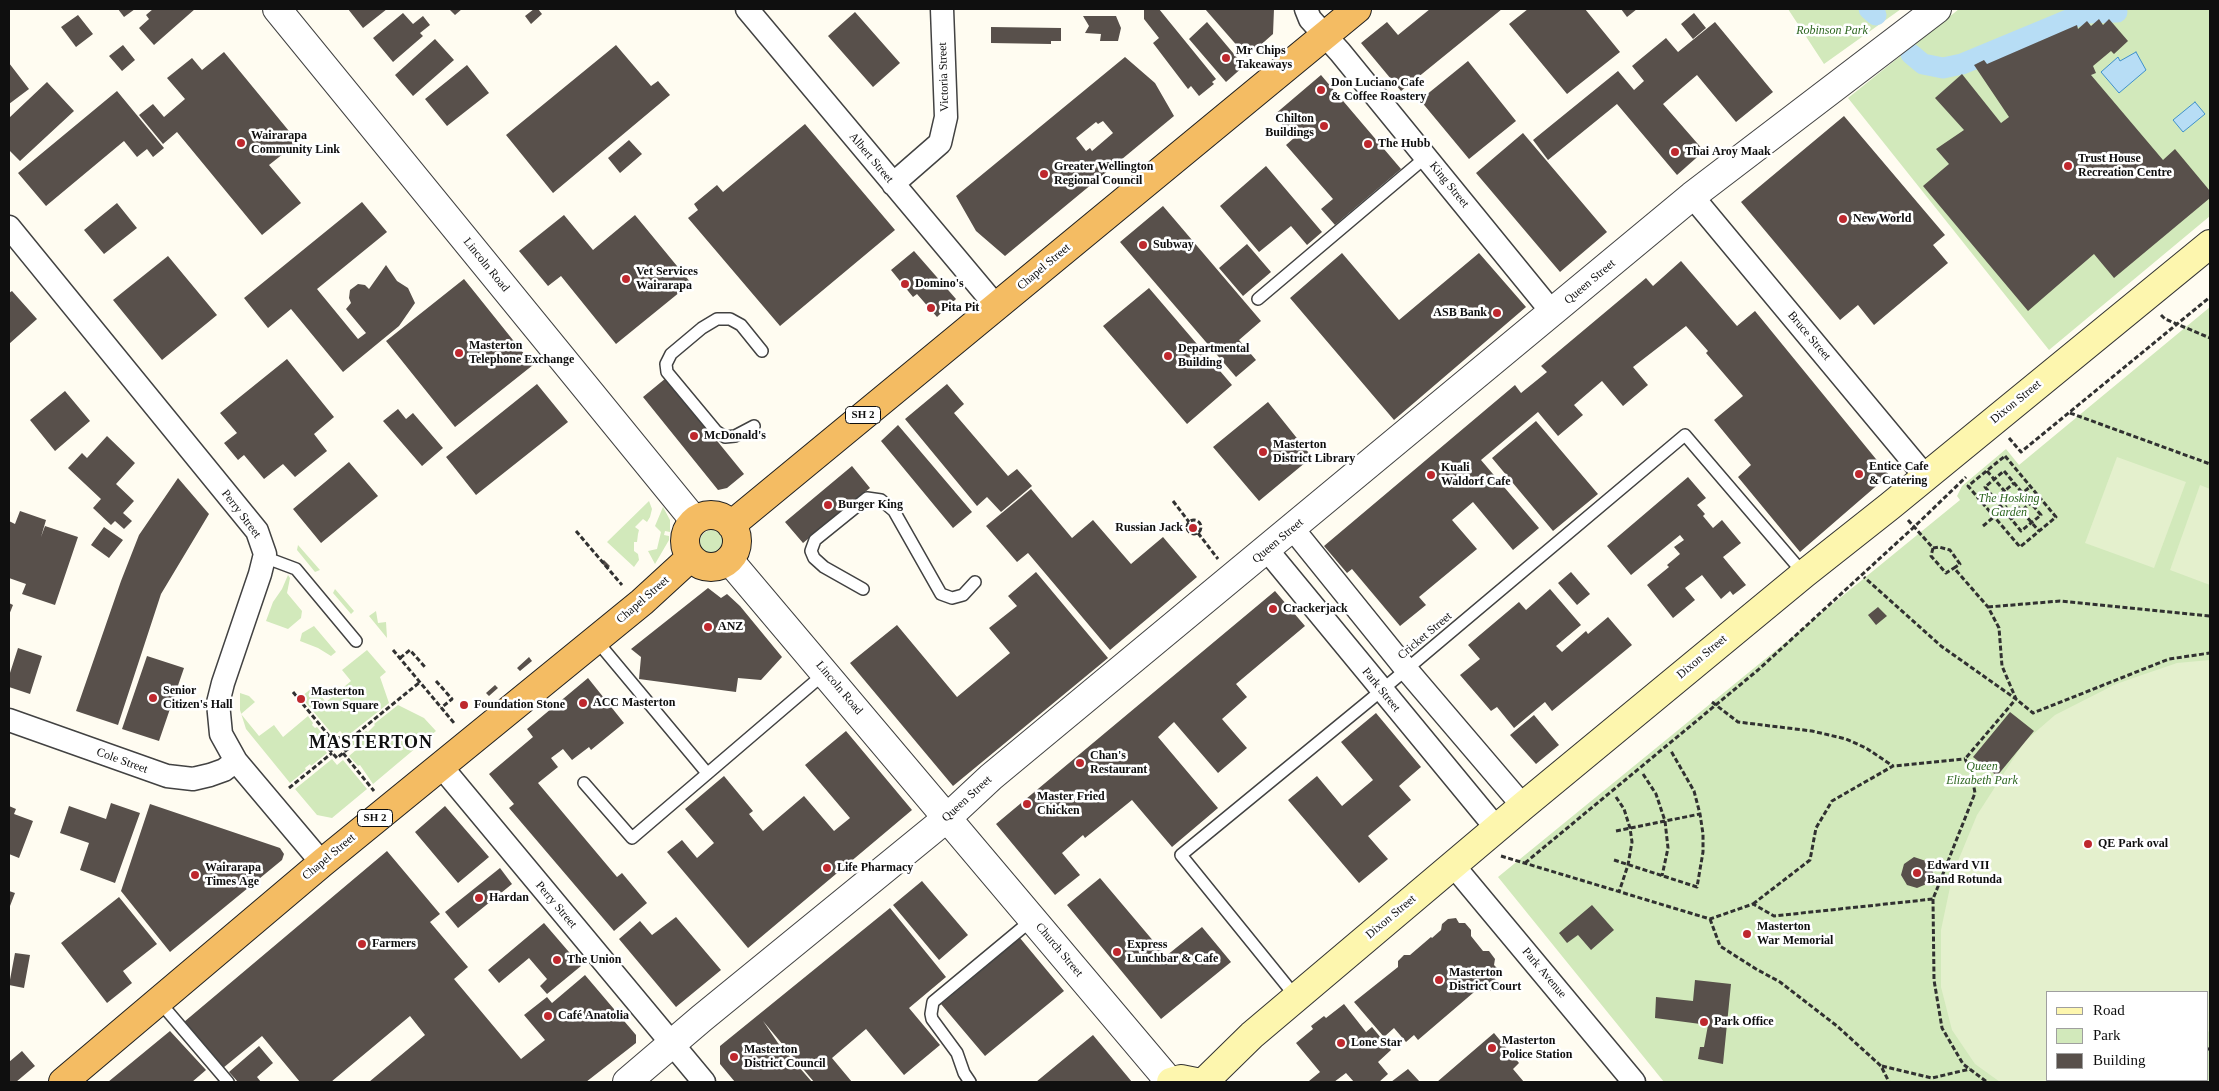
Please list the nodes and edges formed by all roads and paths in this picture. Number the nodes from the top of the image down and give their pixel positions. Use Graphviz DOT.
graph roads {
  1 [pos="277,9"];
  2 [pos="747,9"];
  3 [pos="942,9"];
  4 [pos="1306,9"];
  5 [pos="1357,9"];
  6 [pos="1937,9"];
  7 [pos="1326,35"];
  8 [pos="1426,157"];
  9 [pos="893,184"];
  10 [pos="1692,196"];
  11 [pos="9,227"];
  12 [pos="2210,244"];
  13 [pos="2210,297"];
  14 [pos="1258,300"];
  15 [pos="996,306"];
  16 [pos="1552,312"];
  17 [pos="2159,312"];
  18 [pos="2177,324"];
  19 [pos="2210,338"];
  20 [pos="762,352"];
  21 [pos="2070,413"];
  22 [pos="754,426"];
  23 [pos="2007,436"];
  24 [pos="2210,464"];
  25 [pos="1987,470"];
  26 [pos="1972,471"];
  27 [pos="1925,476"];
  28 [pos="1994,479"];
  29 [pos="2014,483"];
  30 [pos="2031,486"];
  31 [pos="2004,491"];
  32 [pos="2022,493"];
  33 [pos="2008,495"];
  34 [pos="2019,496"];
  35 [pos="1995,498"];
  36 [pos="1172,501"];
  37 [pos="2031,503"];
  38 [pos="2007,506"];
  39 [pos="2018,507"];
  40 [pos="2003,509"];
  41 [pos="2021,511"];
  42 [pos="1903,514"];
  43 [pos="1994,516"];
  44 [pos="2011,519"];
  45 [pos="694,520"];
  46 [pos="1189,522"];
  47 [pos="2032,522"];
  48 [pos="731,525"];
  49 [pos="1982,526"];
  50 [pos="1914,527"];
  51 [pos="1293,528"];
  52 [pos="576,531"];
  53 [pos="2039,531"];
  54 [pos="1198,533"];
  55 [pos="1933,548"];
  56 [pos="1267,550"];
  57 [pos="264,557"];
  58 [pos="690,558"];
  59 [pos="729,560"];
  60 [pos="1224,563"];
  61 [pos="1954,568"];
  62 [pos="1804,574"];
  63 [pos="1864,577"];
  64 [pos="975,582"];
  65 [pos="622,585"];
  66 [pos="863,588"];
  67 [pos="1988,607"];
  68 [pos="2210,616"];
  69 [pos="356,640"];
  70 [pos="596,640"];
  71 [pos="393,650"];
  72 [pos="2210,653"];
  73 [pos="400,658"];
  74 [pos="425,667"];
  75 [pos="1406,669"];
  76 [pos="825,673"];
  77 [pos="436,681"];
  78 [pos="420,682"];
  79 [pos="1381,690"];
  80 [pos="294,692"];
  81 [pos="2016,699"];
  82 [pos="1712,702"];
  83 [pos="1716,705"];
  84 [pos="441,708"];
  85 [pos="9,720"];
  86 [pos="454,723"];
  87 [pos="334,742"];
  88 [pos="344,743"];
  89 [pos="1671,751"];
  90 [pos="332,753"];
  91 [pos="343,753"];
  92 [pos="1965,759"];
  93 [pos="236,761"];
  94 [pos="440,765"];
  95 [pos="1893,766"];
  96 [pos="707,773"];
  97 [pos="1644,774"];
  98 [pos="584,783"];
  99 [pos="290,788"];
  100 [pos="374,791"];
  101 [pos="1616,797"];
  102 [pos="1523,806"];
  103 [pos="1700,814"];
  104 [pos="947,818"];
  105 [pos="1666,821"];
  106 [pos="1630,828"];
  107 [pos="1497,829"];
  108 [pos="1616,831"];
  109 [pos="1474,848"];
  110 [pos="1614,860"];
  111 [pos="322,863"];
  112 [pos="1525,863"];
  113 [pos="1453,865"];
  114 [pos="1628,865"];
  115 [pos="1662,876"];
  116 [pos="1619,892"];
  117 [pos="1933,899"];
  118 [pos="1753,904"];
  119 [pos="1033,919"];
  120 [pos="1710,919"];
  121 [pos="1296,997"];
  122 [pos="158,1000"];
  123 [pos="673,1044"];
  124 [pos="1881,1066"];
  125 [pos="1970,1069"];
  126 [pos="221,1080"];
  127 [pos="62,1082"];
  128 [pos="627,1082"];
  129 [pos="704,1082"];
  130 [pos="970,1082"];
  131 [pos="1170,1082"];
  132 [pos="1196,1082"];
  133 [pos="1204,1082"];
  134 [pos="1634,1082"];
  135 [pos="1889,1082"];
  136 [pos="1987,1082"];
  1 -- 45 [label="street, Lincoln Road"];
  2 -- 9 [label="street, Albert Street"];
  3 -- 9 [label="street, Victoria Street"];
  4 -- 7 [label="street, King Street"];
  5 -- 7 [label="highway, Chapel Street / SH 2"];
  6 -- 10 [label="street, Queen Street"];
  7 -- 8 [label="street, King Street"];
  7 -- 15 [label="highway, Chapel Street / SH 2"];
  8 -- 14 [label="lane"];
  8 -- 16 [label="street, King Street"];
  9 -- 15 [label="street, Albert Street"];
  10 -- 16 [label="street, Queen Street"];
  10 -- 27 [label="street, Bruce Street"];
  11 -- 57 [label="street, Perry Street"];
  12 -- 27 [label="main road, Dixon Street"];
  13 -- 18 [label="path"];
  15 -- 48 [label="highway, Chapel Street / SH 2"];
  16 -- 51 [label="street, Queen Street"];
  17 -- 18 [label="path"];
  18 -- 19 [label="path"];
  18 -- 21 [label="path"];
  20 -- 22 [label="lane"];
  21 -- 23 [label="path"];
  21 -- 24 [label="path"];
  25 -- 28 [label="path"];
  25 -- 30 [label="path"];
  25 -- 43 [label="path"];
  26 -- 50 [label="path"];
  27 -- 62 [label="main road, Dixon Street"];
  28 -- 29 [label="path"];
  28 -- 31 [label="path"];
  28 -- 35 [label="path"];
  29 -- 31 [label="path"];
  29 -- 32 [label="path"];
  30 -- 32 [label="path"];
  30 -- 53 [label="path"];
  31 -- 33 [label="path"];
  31 -- 35 [label="path"];
  32 -- 34 [label="path"];
  32 -- 37 [label="path"];
  35 -- 40 [label="path"];
  36 -- 46 [label="path"];
  37 -- 41 [label="path"];
  37 -- 47 [label="path"];
  38 -- 40 [label="path"];
  39 -- 41 [label="path"];
  40 -- 43 [label="path"];
  40 -- 44 [label="path"];
  41 -- 44 [label="path"];
  41 -- 47 [label="path"];
  42 -- 50 [label="path"];
  43 -- 49 [label="path"];
  43 -- 53 [label="path"];
  44 -- 47 [label="path"];
  45 -- 48 [label="highway"];
  45 -- 58 [label="highway"];
  46 -- 54 [label="path"];
  46 -- 54 [label="path"];
  47 -- 53 [label="path"];
  48 -- 59 [label="highway"];
  50 -- 55 [label="path"];
  50 -- 83 [label="path"];
  51 -- 56 [label="street, Queen Street"];
  51 -- 75 [label="street"];
  52 -- 65 [label="path"];
  54 -- 60 [label="path"];
  55 -- 61 [label="path"];
  55 -- 61 [label="path"];
  56 -- 79 [label="street, Park Street"];
  56 -- 104 [label="street, Queen Street"];
  57 -- 69 [label="lane"];
  57 -- 93 [label="street"];
  58 -- 59 [label="highway"];
  58 -- 70 [label="highway, Chapel Street / SH 2"];
  59 -- 76 [label="street, Lincoln Road"];
  61 -- 67 [label="path"];
  62 -- 75 [label="lane, Cricket Street"];
  62 -- 102 [label="main road, Dixon Street"];
  63 -- 81 [label="path"];
  64 -- 66 [label="lane"];
  67 -- 68 [label="path"];
  67 -- 81 [label="path"];
  70 -- 94 [label="highway, Chapel Street / SH 2"];
  70 -- 96 [label="lane"];
  71 -- 73 [label="path"];
  72 -- 81 [label="path"];
  73 -- 74 [label="path"];
  73 -- 78 [label="path"];
  75 -- 79 [label="lane, Cricket Street"];
  75 -- 102 [label="street"];
  76 -- 96 [label="lane"];
  76 -- 104 [label="street, Lincoln Road"];
  77 -- 84 [label="path"];
  78 -- 84 [label="path"];
  78 -- 88 [label="path"];
  79 -- 107 [label="street, Park Street"];
  79 -- 121 [label="lane, Cricket Street"];
  80 -- 87 [label="path"];
  81 -- 92 [label="path"];
  82 -- 83 [label="path"];
  83 -- 95 [label="path"];
  83 -- 112 [label="path"];
  84 -- 86 [label="path"];
  85 -- 93 [label="street, Cole Street"];
  87 -- 88 [label="path"];
  87 -- 90 [label="path"];
  88 -- 91 [label="path"];
  89 -- 103 [label="path"];
  90 -- 91 [label="path"];
  90 -- 99 [label="path"];
  91 -- 100 [label="path"];
  92 -- 95 [label="path"];
  92 -- 117 [label="path"];
  93 -- 111 [label="street"];
  94 -- 111 [label="highway, Chapel Street / SH 2"];
  94 -- 123 [label="street, Perry Street"];
  95 -- 118 [label="path"];
  96 -- 98 [label="lane"];
  97 -- 105 [label="path"];
  101 -- 106 [label="path"];
  102 -- 107 [label="main road, Dixon Street"];
  103 -- 105 [label="path"];
  103 -- 115 [label="path"];
  104 -- 119 [label="street, Church Street"];
  104 -- 123 [label="street, Queen Street"];
  105 -- 106 [label="path"];
  105 -- 115 [label="path"];
  106 -- 108 [label="path"];
  106 -- 114 [label="path"];
  107 -- 109 [label="main road, Dixon Street"];
  109 -- 112 [label="path"];
  109 -- 113 [label="main road, Dixon Street"];
  110 -- 114 [label="path"];
  111 -- 122 [label="highway, Chapel Street / SH 2"];
  112 -- 116 [label="path"];
  113 -- 121 [label="main road, Dixon Street"];
  113 -- 134 [label="street, Park Avenue"];
  114 -- 115 [label="path"];
  114 -- 116 [label="path"];
  116 -- 120 [label="path"];
  117 -- 118 [label="path"];
  117 -- 125 [label="path"];
  118 -- 120 [label="path"];
  119 -- 130 [label="lane"];
  119 -- 131 [label="street, Church Street"];
  120 -- 124 [label="path"];
  121 -- 133 [label="main road, Dixon Street"];
  122 -- 126 [label="lane"];
  122 -- 127 [label="highway, Chapel Street / SH 2"];
  123 -- 128 [label="street, Queen Street"];
  123 -- 129 [label="street, Perry Street"];
  124 -- 125 [label="path"];
  124 -- 135 [label="path"];
  125 -- 136 [label="path"];
  131 -- 132 [label="main road"];
}
